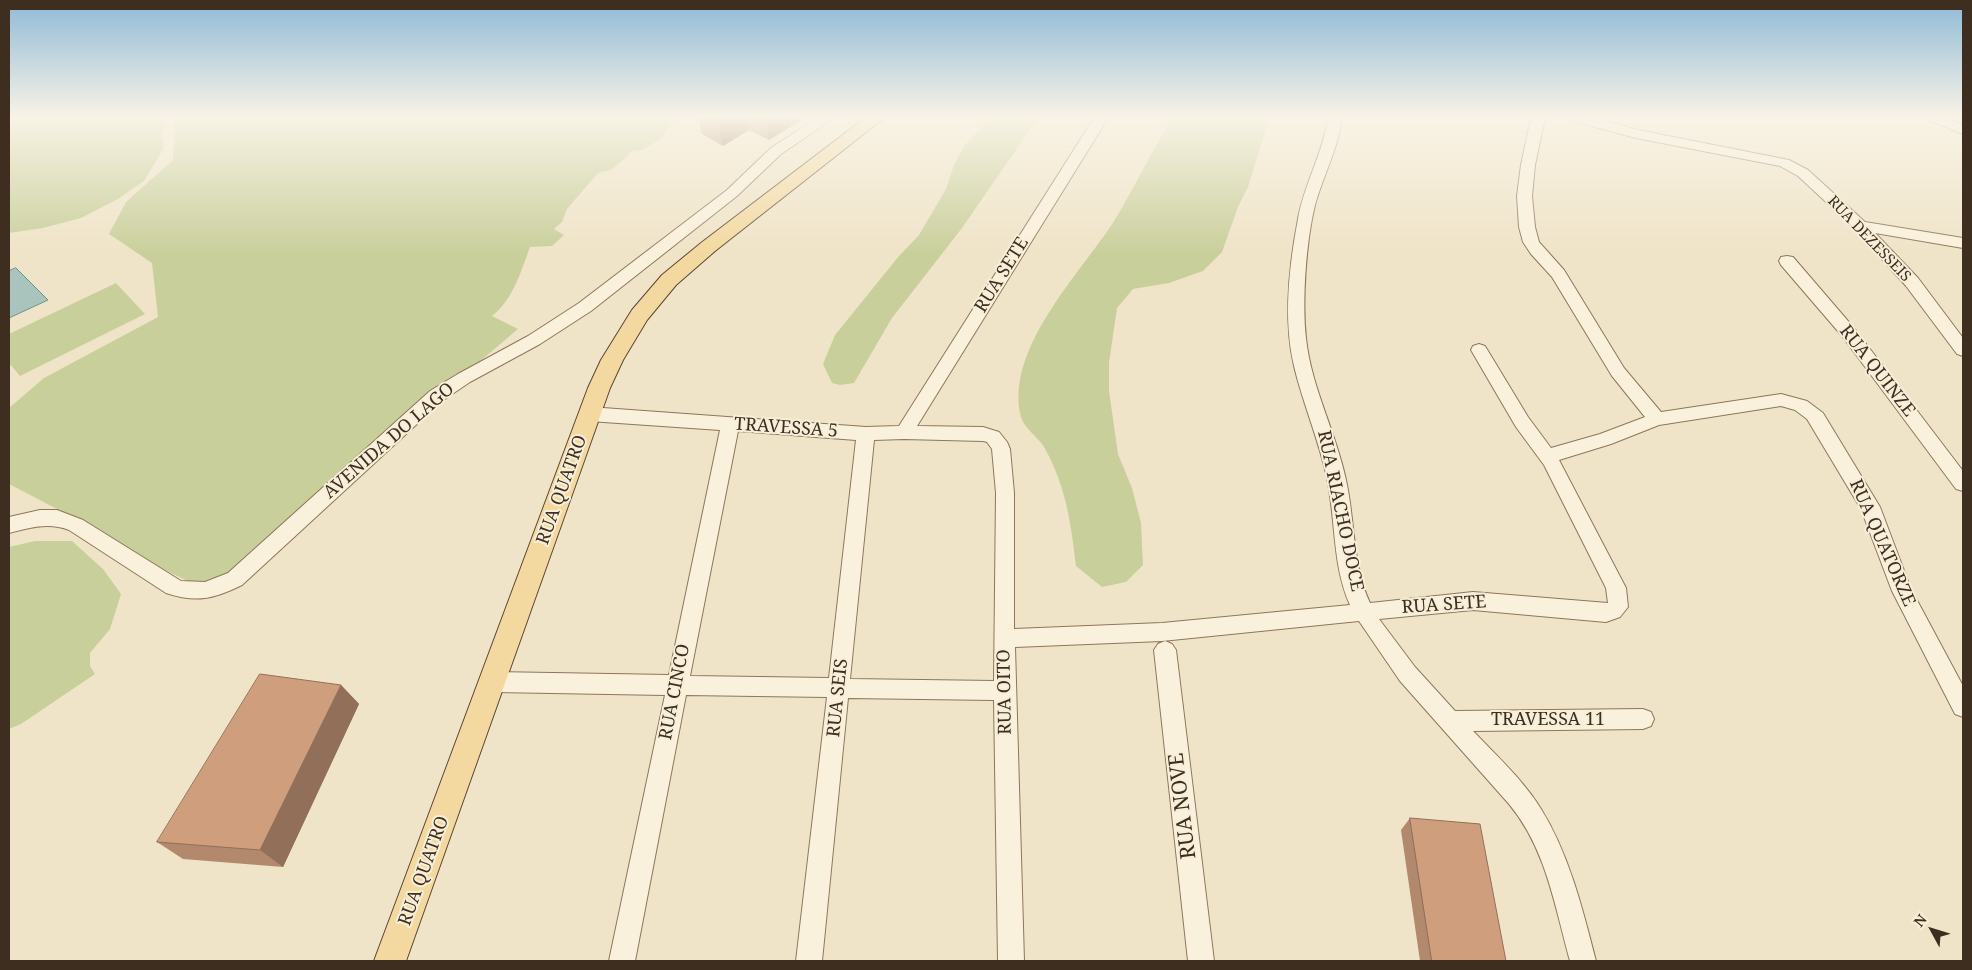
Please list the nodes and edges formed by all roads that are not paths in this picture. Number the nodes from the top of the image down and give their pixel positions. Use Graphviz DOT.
graph roads {
  1 [pos="763,163"];
  2 [pos="817,163"];
  3 [pos="1072,163"];
  4 [pos="1323,163"];
  5 [pos="1529,163"];
  6 [pos="1781,163"];
  7 [pos="1860,226"];
  8 [pos="1963,243"];
  9 [pos="1787,261"];
  10 [pos="1479,350"];
  11 [pos="1963,350"];
  12 [pos="589,414"];
  13 [pos="1657,419"];
  14 [pos="730,424"];
  15 [pos="904,432"];
  16 [pos="866,434"];
  17 [pos="983,434"];
  18 [pos="1548,456"];
  19 [pos="1963,484"];
  20 [pos="9,525"];
  21 [pos="1364,611"];
  22 [pos="1004,638"];
  23 [pos="1165,650"];
  24 [pos="494,682"];
  25 [pos="677,685"];
  26 [pos="839,688"];
  27 [pos="1004,691"];
  28 [pos="1963,707"];
  29 [pos="1644,719"];
  30 [pos="1452,721"];
  31 [pos="390,961"];
  32 [pos="622,961"];
  33 [pos="809,961"];
  34 [pos="1011,961"];
  35 [pos="1201,961"];
  36 [pos="1583,961"];
  1 -- 20 [label="street, AVENIDA DO LAGO"];
  2 -- 12 [label="main road, RUA QUATRO"];
  3 -- 15 [label="street, RUA SETE"];
  4 -- 21 [label="street, RUA RIACHO DOCE"];
  5 -- 13 [label="street"];
  6 -- 7 [label="street, RUA DEZESSEIS"];
  7 -- 8 [label="street"];
  7 -- 11 [label="street, RUA DEZESSEIS"];
  9 -- 19 [label="street, RUA QUINZE"];
  10 -- 18 [label="street, RUA SETE"];
  12 -- 14 [label="street, TRAVESSA 5"];
  12 -- 24 [label="main road, RUA QUATRO"];
  13 -- 18 [label="street"];
  13 -- 28 [label="street, RUA QUATORZE"];
  14 -- 16 [label="street, TRAVESSA 5"];
  14 -- 25 [label="street, RUA CINCO"];
  15 -- 16 [label="street, TRAVESSA 5"];
  15 -- 17 [label="street, TRAVESSA 5"];
  16 -- 26 [label="street, RUA SEIS"];
  17 -- 22 [label="street, RUA OITO"];
  18 -- 21 [label="street, RUA SETE"];
  21 -- 22 [label="street, RUA SETE"];
  21 -- 30 [label="street, RUA RIACHO DOCE"];
  22 -- 27 [label="street, RUA OITO"];
  23 -- 35 [label="street, RUA NOVE"];
  24 -- 25 [label="street"];
  24 -- 31 [label="main road, RUA QUATRO"];
  25 -- 26 [label="street"];
  25 -- 32 [label="street, RUA CINCO"];
  26 -- 27 [label="street"];
  26 -- 33 [label="street, RUA SEIS"];
  27 -- 34 [label="street, RUA OITO"];
  29 -- 30 [label="street, TRAVESSA 11"];
  30 -- 36 [label="street, RUA RIACHO DOCE"];
}
